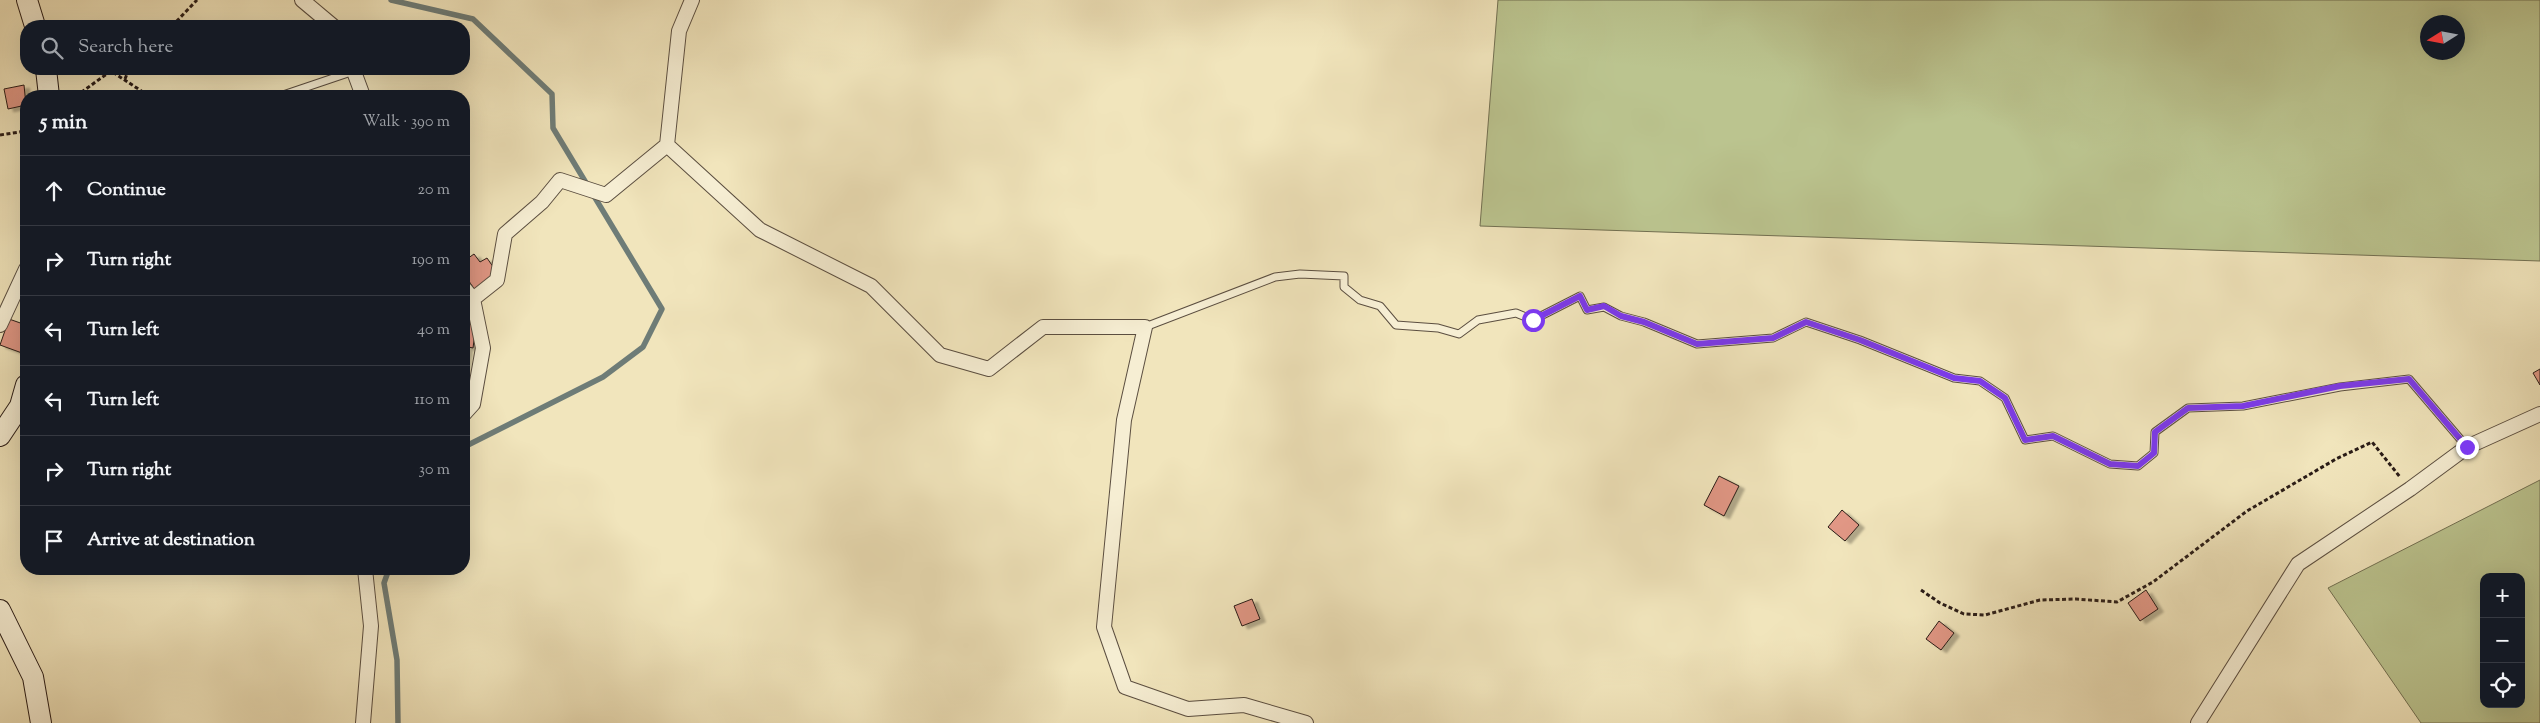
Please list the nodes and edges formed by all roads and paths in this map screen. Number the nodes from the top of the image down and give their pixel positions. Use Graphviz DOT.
graph roads {
  1 [pos="28,0"];
  2 [pos="197,0"];
  3 [pos="302,0"];
  4 [pos="692,0"];
  5 [pos="33,20"];
  6 [pos="178,20"];
  7 [pos="326,20"];
  8 [pos="47,75"];
  9 [pos="104,75"];
  10 [pos="119,75"];
  11 [pos="127,75"];
  12 [pos="340,75"];
  13 [pos="356,75"];
  14 [pos="125,79"];
  15 [pos="48,90"];
  16 [pos="84,90"];
  17 [pos="141,90"];
  18 [pos="297,90"];
  19 [pos="361,90"];
  20 [pos="20,132"];
  21 [pos="0,135"];
  22 [pos="667,145"];
  23 [pos="20,282"];
  24 [pos="470,295"];
  25 [pos="473,299"];
  26 [pos="0,325"];
  27 [pos="1146,327"];
  28 [pos="20,406"];
  29 [pos="470,407"];
  30 [pos="2540,414"];
  31 [pos="0,436"];
  32 [pos="2467,447"];
  33 [pos="2410,489"];
  34 [pos="366,575"];
  35 [pos="1921,590"];
  36 [pos="0,610"];
  37 [pos="41,723"];
  38 [pos="363,723"];
  39 [pos="1306,723"];
  40 [pos="2198,723"];
  1 -- 5 [label="main road"];
  2 -- 6 [label="path"];
  3 -- 7 [label="street"];
  4 -- 22 [label="street"];
  8 -- 15 [label="main road"];
  9 -- 16 [label="path"];
  10 -- 14 [label="path"];
  11 -- 14 [label="path"];
  12 -- 18 [label="lane"];
  13 -- 19 [label="street"];
  14 -- 17 [label="path"];
  20 -- 21 [label="path"];
  22 -- 25 [label="street"];
  22 -- 27 [label="street"];
  23 -- 26 [label="street"];
  24 -- 25 [label="street"];
  25 -- 29 [label="street"];
  27 -- 32 [label="lane"];
  27 -- 39 [label="street"];
  28 -- 31 [label="main road"];
  30 -- 32 [label="street"];
  32 -- 33 [label="street"];
  33 -- 35 [label="path"];
  33 -- 40 [label="street"];
  34 -- 38 [label="street"];
  36 -- 37 [label="main road"];
}
